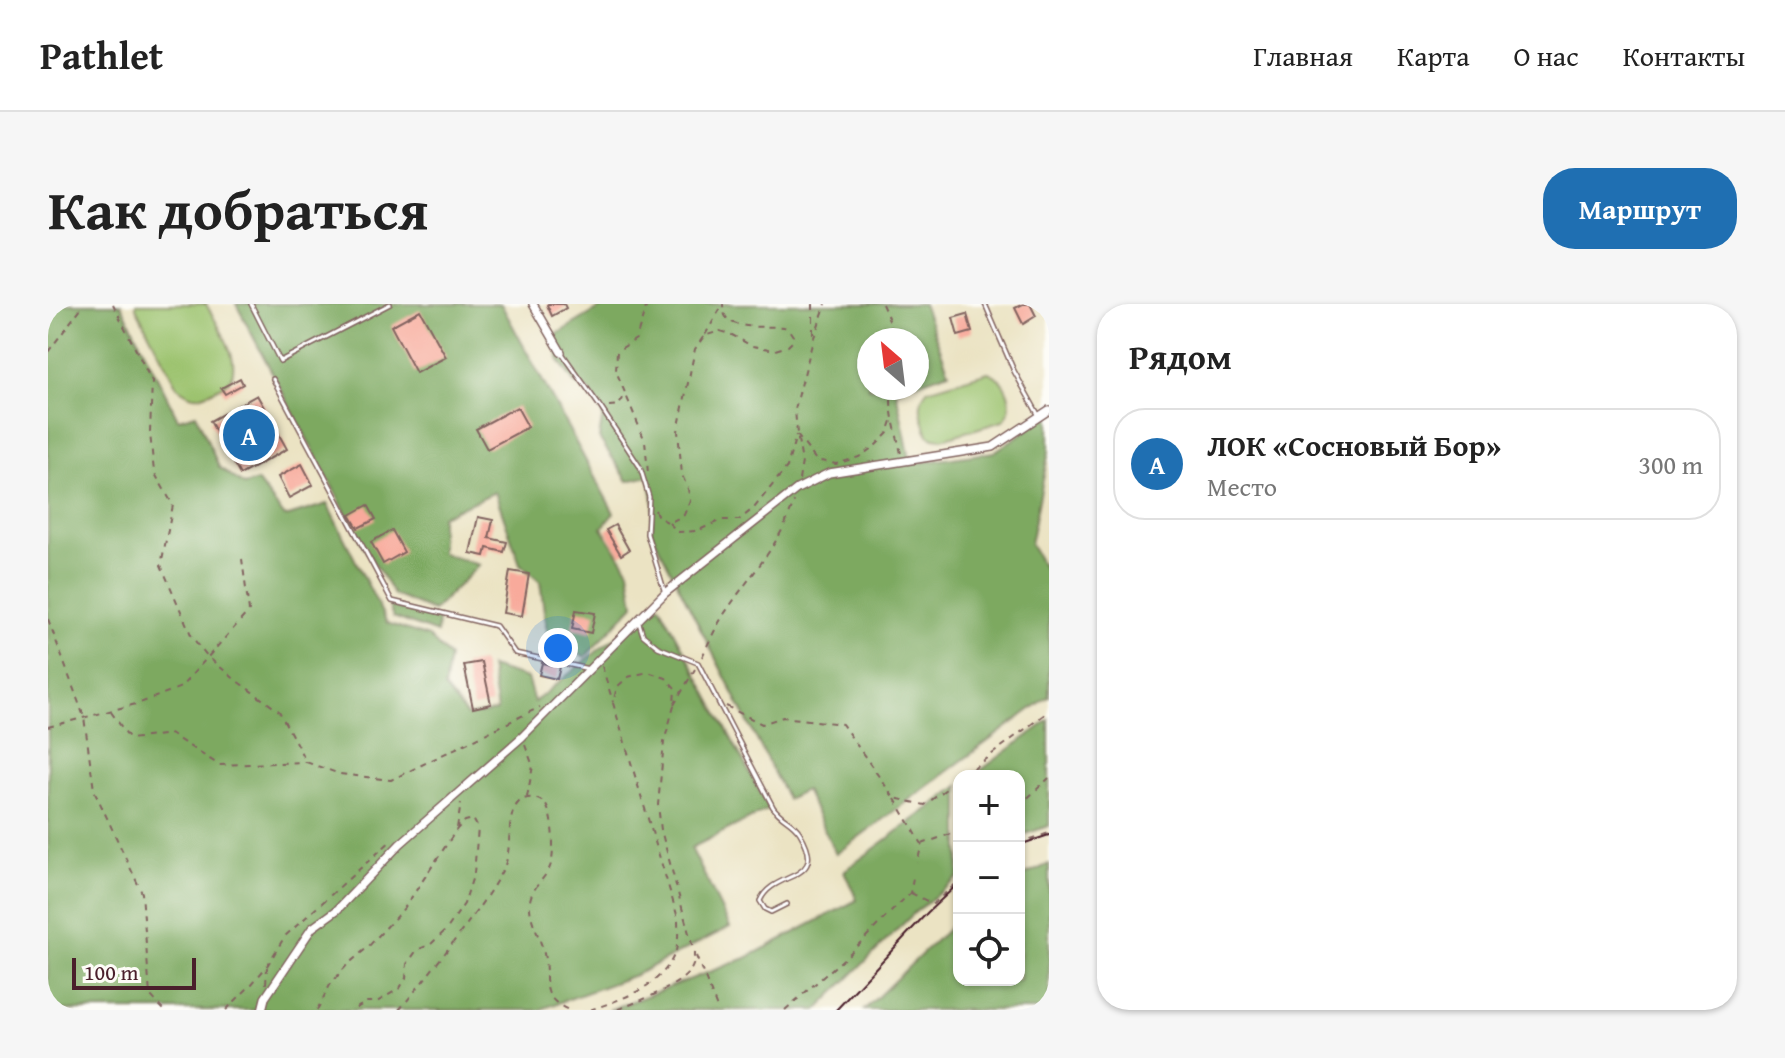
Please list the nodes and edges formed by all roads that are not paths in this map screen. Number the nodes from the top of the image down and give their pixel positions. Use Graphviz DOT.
graph roads {
  1 [pos="251,304"];
  2 [pos="390,304"];
  3 [pos="533,304"];
  4 [pos="985,304"];
  5 [pos="561,352"];
  6 [pos="273,379"];
  7 [pos="1049,410"];
  8 [pos="1040,416"];
  9 [pos="665,593"];
  10 [pos="638,620"];
  11 [pos="589,669"];
  12 [pos="787,904"];
  13 [pos="262,1010"];
  1 -- 2 [label="lane"];
  3 -- 5 [label="street"];
  4 -- 8 [label="lane"];
  5 -- 9 [label="lane"];
  6 -- 11 [label="lane"];
  7 -- 8 [label="street"];
  8 -- 9 [label="street"];
  9 -- 10 [label="street"];
  10 -- 11 [label="street"];
  10 -- 12 [label="lane"];
  11 -- 13 [label="street"];
}
